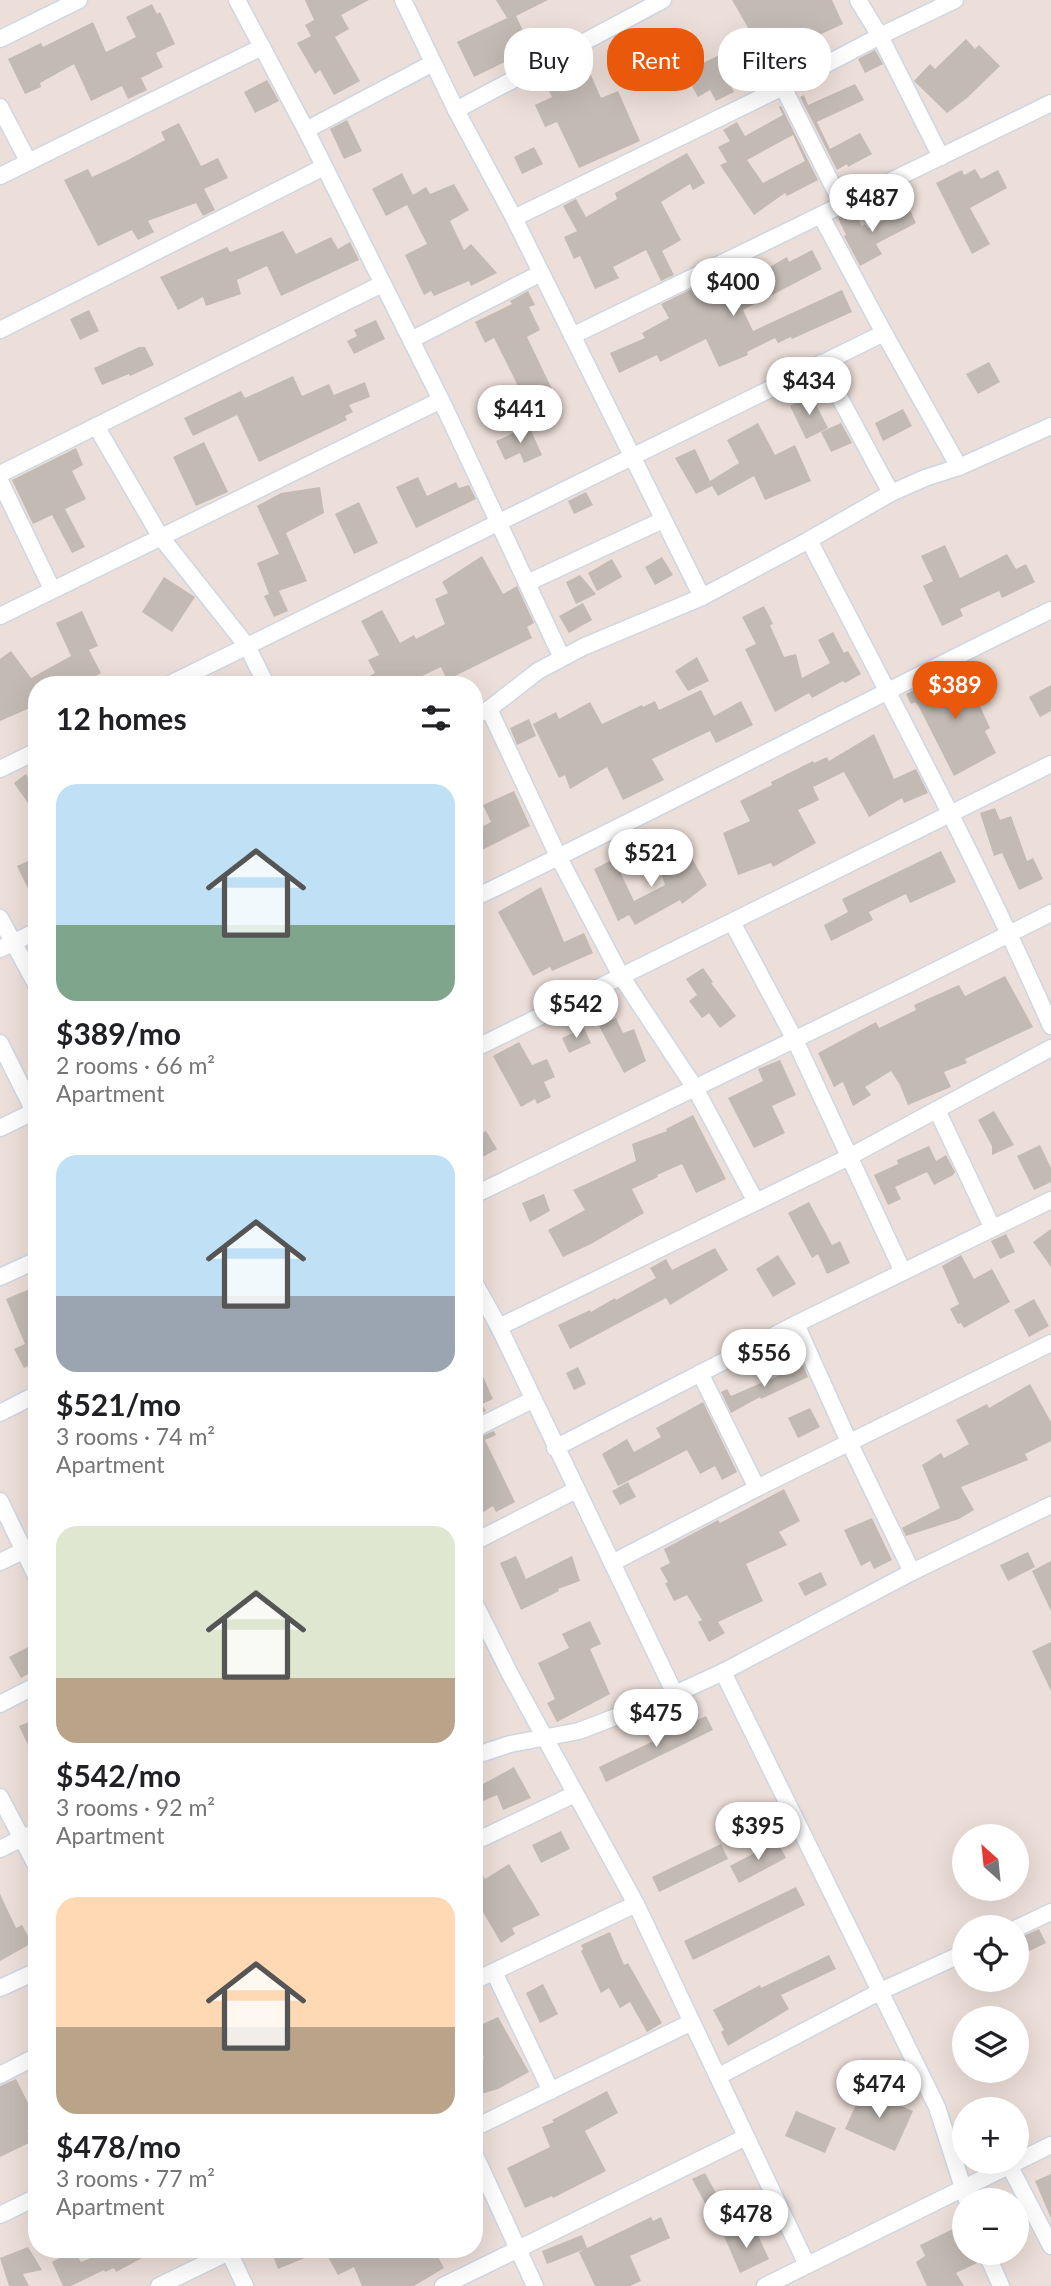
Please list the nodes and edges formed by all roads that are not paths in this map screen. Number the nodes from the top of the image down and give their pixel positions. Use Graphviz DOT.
graph roads {
  1 [pos="79,0"];
  2 [pos="237,0"];
  3 [pos="403,0"];
  4 [pos="663,0"];
  5 [pos="858,0"];
  6 [pos="956,0"];
  7 [pos="880,36"];
  8 [pos="0,39"];
  9 [pos="262,47"];
  10 [pos="831,62"];
  11 [pos="433,63"];
  12 [pos="775,91"];
  13 [pos="785,91"];
  14 [pos="1051,103"];
  15 [pos="0,107"];
  16 [pos="456,110"];
  17 [pos="306,130"];
  18 [pos="941,157"];
  19 [pos="28,161"];
  20 [pos="324,167"];
  21 [pos="0,176"];
  22 [pos="842,204"];
  23 [pos="821,216"];
  24 [pos="514,218"];
  25 [pos="541,273"];
  26 [pos="382,284"];
  27 [pos="0,330"];
  28 [pos="884,333"];
  29 [pos="572,336"];
  30 [pos="411,340"];
  31 [pos="821,363"];
  32 [pos="441,400"];
  33 [pos="96,426"];
  34 [pos="1051,426"];
  35 [pos="631,456"];
  36 [pos="960,467"];
  37 [pos="0,474"];
  38 [pos="0,481"];
  39 [pos="891,493"];
  40 [pos="663,520"];
  41 [pos="498,523"];
  42 [pos="160,536"];
  43 [pos="809,540"];
  44 [pos="527,583"];
  45 [pos="52,589"];
  46 [pos="702,597"];
  47 [pos="1051,610"];
  48 [pos="0,615"];
  49 [pos="247,646"];
  50 [pos="562,658"];
  51 [pos="186,676"];
  52 [pos="262,676"];
  53 [pos="887,690"];
  54 [pos="483,712"];
  55 [pos="483,715"];
  56 [pos="28,755"];
  57 [pos="1051,764"];
  58 [pos="0,769"];
  59 [pos="951,813"];
  60 [pos="559,858"];
  61 [pos="483,894"];
  62 [pos="1051,913"];
  63 [pos="0,918"];
  64 [pos="732,922"];
  65 [pos="1010,933"];
  66 [pos="28,936"];
  67 [pos="7,946"];
  68 [pos="28,974"];
  69 [pos="621,976"];
  70 [pos="1051,1026"];
  71 [pos="795,1040"];
  72 [pos="0,1043"];
  73 [pos="483,1045"];
  74 [pos="1051,1048"];
  75 [pos="695,1088"];
  76 [pos="28,1097"];
  77 [pos="937,1110"];
  78 [pos="28,1114"];
  79 [pos="0,1128"];
  80 [pos="849,1157"];
  81 [pos="483,1191"];
  82 [pos="1051,1200"];
  83 [pos="756,1202"];
  84 [pos="992,1227"];
  85 [pos="28,1265"];
  86 [pos="903,1272"];
  87 [pos="0,1277"];
  88 [pos="483,1298"];
  89 [pos="796,1325"];
  90 [pos="499,1327"];
  91 [pos="1051,1343"];
  92 [pos="700,1373"];
  93 [pos="28,1399"];
  94 [pos="533,1400"];
  95 [pos="0,1413"];
  96 [pos="483,1425"];
  97 [pos="849,1442"];
  98 [pos="555,1448"];
  99 [pos="757,1488"];
  100 [pos="576,1490"];
  101 [pos="0,1501"];
  102 [pos="1051,1505"];
  103 [pos="483,1537"];
  104 [pos="28,1545"];
  105 [pos="28,1549"];
  106 [pos="0,1562"];
  107 [pos="611,1563"];
  108 [pos="912,1572"];
  109 [pos="483,1623"];
  110 [pos="723,1672"];
  111 [pos="28,1690"];
  112 [pos="675,1694"];
  113 [pos="0,1704"];
  114 [pos="545,1738"];
  115 [pos="483,1753"];
  116 [pos="575,1794"];
  117 [pos="0,1797"];
  118 [pos="28,1834"];
  119 [pos="28,1835"];
  120 [pos="483,1838"];
  121 [pos="0,1849"];
  122 [pos="636,1904"];
  123 [pos="1051,1912"];
  124 [pos="1029,1922"];
  125 [pos="952,1958"];
  126 [pos="494,1972"];
  127 [pos="28,1975"];
  128 [pos="483,1977"];
  129 [pos="0,1988"];
  130 [pos="881,1991"];
  131 [pos="692,2022"];
  132 [pos="28,2061"];
  133 [pos="0,2075"];
  134 [pos="719,2076"];
  135 [pos="551,2091"];
  136 [pos="483,2124"];
  137 [pos="746,2137"];
  138 [pos="1051,2145"];
  139 [pos="1029,2155"];
  140 [pos="483,2172"];
  141 [pos="995,2174"];
  142 [pos="1014,2174"];
  143 [pos="963,2188"];
  144 [pos="974,2188"];
  145 [pos="952,2200"];
  146 [pos="28,2201"];
  147 [pos="0,2215"];
  148 [pos="1051,2246"];
  149 [pos="519,2248"];
  150 [pos="216,2258"];
  151 [pos="235,2258"];
  152 [pos="807,2265"];
  153 [pos="992,2265"];
  154 [pos="159,2286"];
  155 [pos="245,2286"];
  156 [pos="443,2286"];
  157 [pos="535,2286"];
  158 [pos="765,2286"];
  159 [pos="1001,2286"];
  1 -- 8 [label="street"];
  2 -- 9 [label="street"];
  3 -- 11 [label="street"];
  4 -- 16 [label="street"];
  5 -- 7 [label="street"];
  6 -- 7 [label="street"];
  7 -- 10 [label="street"];
  7 -- 18 [label="street"];
  9 -- 17 [label="street"];
  9 -- 19 [label="street"];
  11 -- 16 [label="street"];
  11 -- 17 [label="street"];
  12 -- 24 [label="street"];
  13 -- 22 [label="street"];
  14 -- 18 [label="street"];
  15 -- 19 [label="street"];
  16 -- 24 [label="street"];
  17 -- 20 [label="street"];
  18 -- 22 [label="street"];
  19 -- 21 [label="street"];
  20 -- 26 [label="street"];
  20 -- 27 [label="street"];
  22 -- 23 [label="street"];
  23 -- 28 [label="street"];
  23 -- 29 [label="street"];
  24 -- 25 [label="street"];
  25 -- 29 [label="street"];
  25 -- 30 [label="street"];
  26 -- 30 [label="street"];
  26 -- 33 [label="street"];
  28 -- 31 [label="street"];
  28 -- 36 [label="street"];
  29 -- 35 [label="street"];
  30 -- 32 [label="street"];
  31 -- 35 [label="street"];
  31 -- 39 [label="street"];
  32 -- 41 [label="street"];
  32 -- 42 [label="street"];
  33 -- 37 [label="street"];
  33 -- 42 [label="street"];
  34 -- 36 [label="street"];
  35 -- 40 [label="street"];
  35 -- 41 [label="street"];
  36 -- 39 [label="street"];
  38 -- 45 [label="street"];
  39 -- 43 [label="street"];
  40 -- 44 [label="street"];
  40 -- 46 [label="street"];
  41 -- 44 [label="street"];
  41 -- 49 [label="street"];
  42 -- 45 [label="street"];
  42 -- 49 [label="street"];
  43 -- 46 [label="street"];
  43 -- 53 [label="street"];
  44 -- 50 [label="street"];
  45 -- 48 [label="street"];
  46 -- 50 [label="street"];
  47 -- 53 [label="street"];
  49 -- 51 [label="street"];
  49 -- 52 [label="street"];
  50 -- 54 [label="street"];
  53 -- 59 [label="street"];
  53 -- 60 [label="street"];
  55 -- 60 [label="street"];
  56 -- 58 [label="street"];
  57 -- 59 [label="street"];
  59 -- 64 [label="street"];
  59 -- 65 [label="street"];
  60 -- 61 [label="street"];
  60 -- 69 [label="street"];
  62 -- 65 [label="street"];
  63 -- 67 [label="street"];
  64 -- 69 [label="street"];
  64 -- 71 [label="street"];
  65 -- 70 [label="street"];
  65 -- 71 [label="street"];
  66 -- 67 [label="street"];
  67 -- 68 [label="street"];
  69 -- 73 [label="street"];
  69 -- 75 [label="street"];
  71 -- 75 [label="street"];
  71 -- 80 [label="street"];
  72 -- 76 [label="street"];
  74 -- 77 [label="street"];
  75 -- 81 [label="street"];
  75 -- 83 [label="street"];
  77 -- 80 [label="street"];
  77 -- 84 [label="street"];
  78 -- 79 [label="street"];
  80 -- 83 [label="street"];
  80 -- 86 [label="street"];
  82 -- 84 [label="street"];
  83 -- 90 [label="street"];
  84 -- 86 [label="street"];
  85 -- 87 [label="street"];
  86 -- 89 [label="street"];
  88 -- 90 [label="street"];
  89 -- 92 [label="street"];
  89 -- 97 [label="street"];
  90 -- 94 [label="street"];
  91 -- 97 [label="street"];
  92 -- 98 [label="street"];
  92 -- 99 [label="street"];
  93 -- 95 [label="street"];
  94 -- 96 [label="street"];
  94 -- 98 [label="street"];
  97 -- 99 [label="street"];
  97 -- 108 [label="street"];
  98 -- 100 [label="street"];
  99 -- 107 [label="street"];
  100 -- 103 [label="street"];
  100 -- 107 [label="street"];
  101 -- 104 [label="street"];
  102 -- 108 [label="street"];
  105 -- 106 [label="street"];
  107 -- 112 [label="street"];
  108 -- 110 [label="street"];
  109 -- 114 [label="street"];
  110 -- 112 [label="street"];
  110 -- 130 [label="street"];
  111 -- 113 [label="street"];
  112 -- 114 [label="street"];
  114 -- 115 [label="street"];
  114 -- 116 [label="street"];
  116 -- 120 [label="street"];
  116 -- 122 [label="street"];
  117 -- 118 [label="street"];
  119 -- 121 [label="street"];
  122 -- 126 [label="street"];
  122 -- 131 [label="street"];
  123 -- 124 [label="street"];
  125 -- 130 [label="street"];
  126 -- 128 [label="street"];
  126 -- 135 [label="street"];
  127 -- 129 [label="street"];
  130 -- 134 [label="street"];
  130 -- 143 [label="street"];
  131 -- 134 [label="street"];
  131 -- 135 [label="street"];
  132 -- 133 [label="street"];
  134 -- 137 [label="street"];
  135 -- 136 [label="street"];
  137 -- 149 [label="street"];
  137 -- 152 [label="street"];
  138 -- 139 [label="street"];
  140 -- 149 [label="street"];
  141 -- 144 [label="street"];
  142 -- 148 [label="street"];
  145 -- 152 [label="street"];
  146 -- 147 [label="street"];
  149 -- 156 [label="street"];
  149 -- 157 [label="street"];
  150 -- 154 [label="street"];
  151 -- 155 [label="street"];
  152 -- 158 [label="street"];
  153 -- 159 [label="street"];
}
